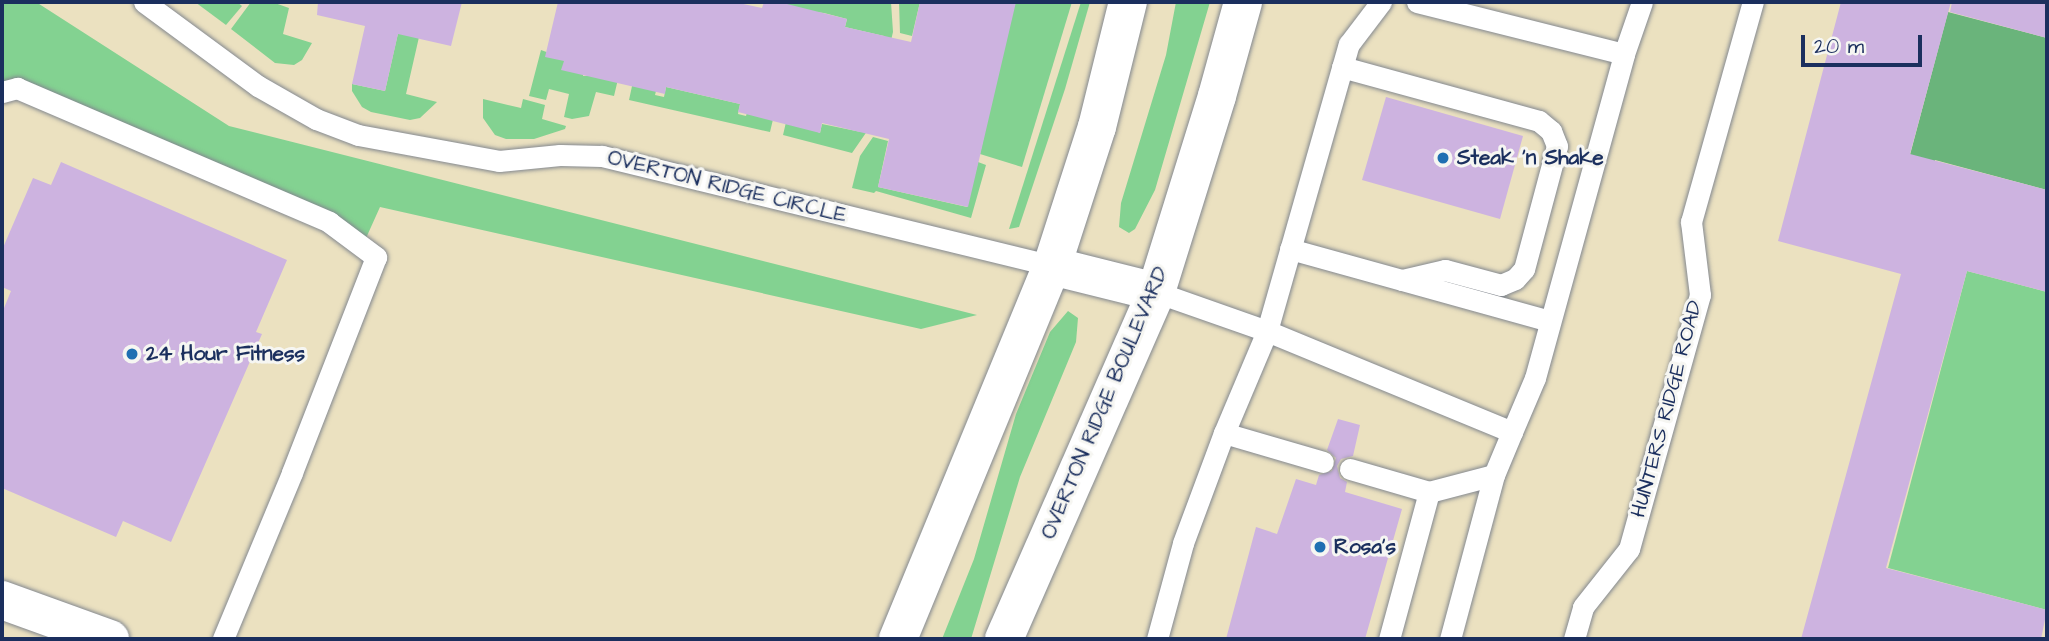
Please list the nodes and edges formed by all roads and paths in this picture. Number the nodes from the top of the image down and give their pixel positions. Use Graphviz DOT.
graph roads {
  1 [pos="144,2"];
  2 [pos="1128,2"];
  3 [pos="1243,2"];
  4 [pos="1381,2"];
  5 [pos="1417,2"];
  6 [pos="1642,2"];
  7 [pos="1753,2"];
  8 [pos="1624,54"];
  9 [pos="1342,67"];
  10 [pos="2,92"];
  11 [pos="1290,249"];
  12 [pos="1052,266"];
  13 [pos="1402,280"];
  14 [pos="1156,292"];
  15 [pos="1550,321"];
  16 [pos="1267,331"];
  17 [pos="1512,432"];
  18 [pos="1224,433"];
  19 [pos="1324,462"];
  20 [pos="1350,469"];
  21 [pos="1494,475"];
  22 [pos="1429,492"];
  23 [pos="2,600"];
  24 [pos="110,639"];
  25 [pos="223,639"];
  26 [pos="898,639"];
  27 [pos="1004,639"];
  28 [pos="1157,639"];
  29 [pos="1389,639"];
  30 [pos="1451,639"];
  31 [pos="1574,639"];
  1 -- 12 [label="lane, OVERTON RIDGE CIRCLE"];
  2 -- 12 [label="street"];
  3 -- 14 [label="street, OVERTON RIDGE BOULEVARD"];
  4 -- 9 [label="lane"];
  5 -- 8 [label="lane"];
  6 -- 8 [label="lane"];
  7 -- 31 [label="lane, HUNTERS RIDGE ROAD"];
  8 -- 15 [label="lane"];
  9 -- 11 [label="lane"];
  9 -- 13 [label="lane"];
  10 -- 25 [label="lane"];
  11 -- 13 [label="lane"];
  11 -- 16 [label="lane"];
  12 -- 14 [label="street"];
  12 -- 26 [label="street"];
  13 -- 15 [label="lane"];
  14 -- 16 [label="lane"];
  14 -- 27 [label="street, OVERTON RIDGE BOULEVARD"];
  15 -- 17 [label="lane"];
  16 -- 17 [label="lane"];
  16 -- 18 [label="lane"];
  17 -- 21 [label="lane"];
  18 -- 19 [label="lane"];
  18 -- 28 [label="lane"];
  20 -- 22 [label="lane"];
  21 -- 22 [label="lane"];
  21 -- 30 [label="lane"];
  22 -- 29 [label="lane"];
  23 -- 24 [label="street"];
}
